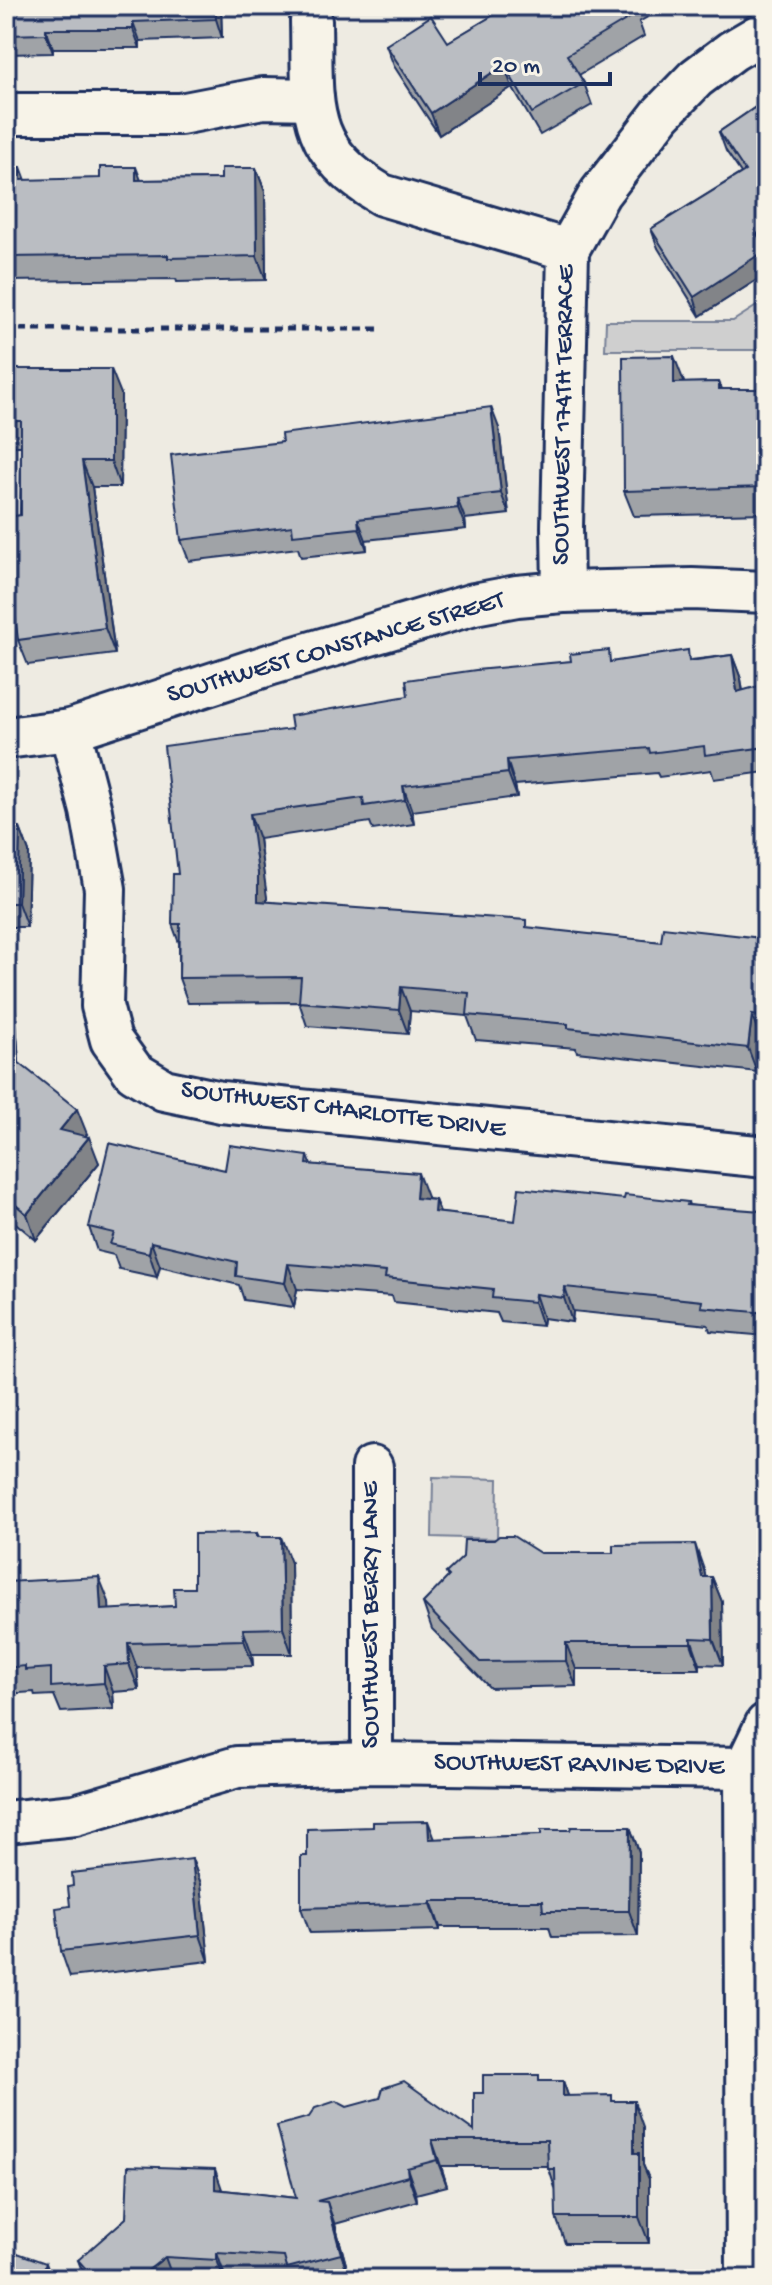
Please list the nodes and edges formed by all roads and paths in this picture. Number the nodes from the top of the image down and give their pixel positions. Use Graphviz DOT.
graph roads {
  1 [pos="311,21"];
  2 [pos="766,31"];
  3 [pos="313,99"];
  4 [pos="6,114"];
  5 [pos="568,250"];
  6 [pos="6,329"];
  7 [pos="381,329"];
  8 [pos="563,592"];
  9 [pos="766,592"];
  10 [pos="70,730"];
  11 [pos="6,738"];
  12 [pos="766,1157"];
  13 [pos="372,1467"];
  14 [pos="766,1724"];
  15 [pos="372,1763"];
  16 [pos="745,1768"];
  17 [pos="6,1822"];
  18 [pos="747,2279"];
  1 -- 3 [label="street"];
  2 -- 5 [label="street, SOUTHWEST 174TH TERRACE"];
  3 -- 4 [label="street"];
  3 -- 5 [label="street"];
  5 -- 8 [label="street, SOUTHWEST 174TH TERRACE"];
  6 -- 7 [label="path"];
  8 -- 9 [label="street, SOUTHWEST CONSTANCE STREET"];
  8 -- 10 [label="street, SOUTHWEST CONSTANCE STREET"];
  10 -- 11 [label="street, SOUTHWEST CONSTANCE STREET"];
  10 -- 12 [label="street, SOUTHWEST CHARLOTTE DRIVE"];
  13 -- 15 [label="street, SOUTHWEST BERRY LANE"];
  14 -- 16 [label="street"];
  15 -- 16 [label="street, SOUTHWEST RAVINE DRIVE"];
  15 -- 17 [label="street, SOUTHWEST RAVINE DRIVE"];
  16 -- 18 [label="street, SOUTHWEST RAVINE DRIVE"];
}
